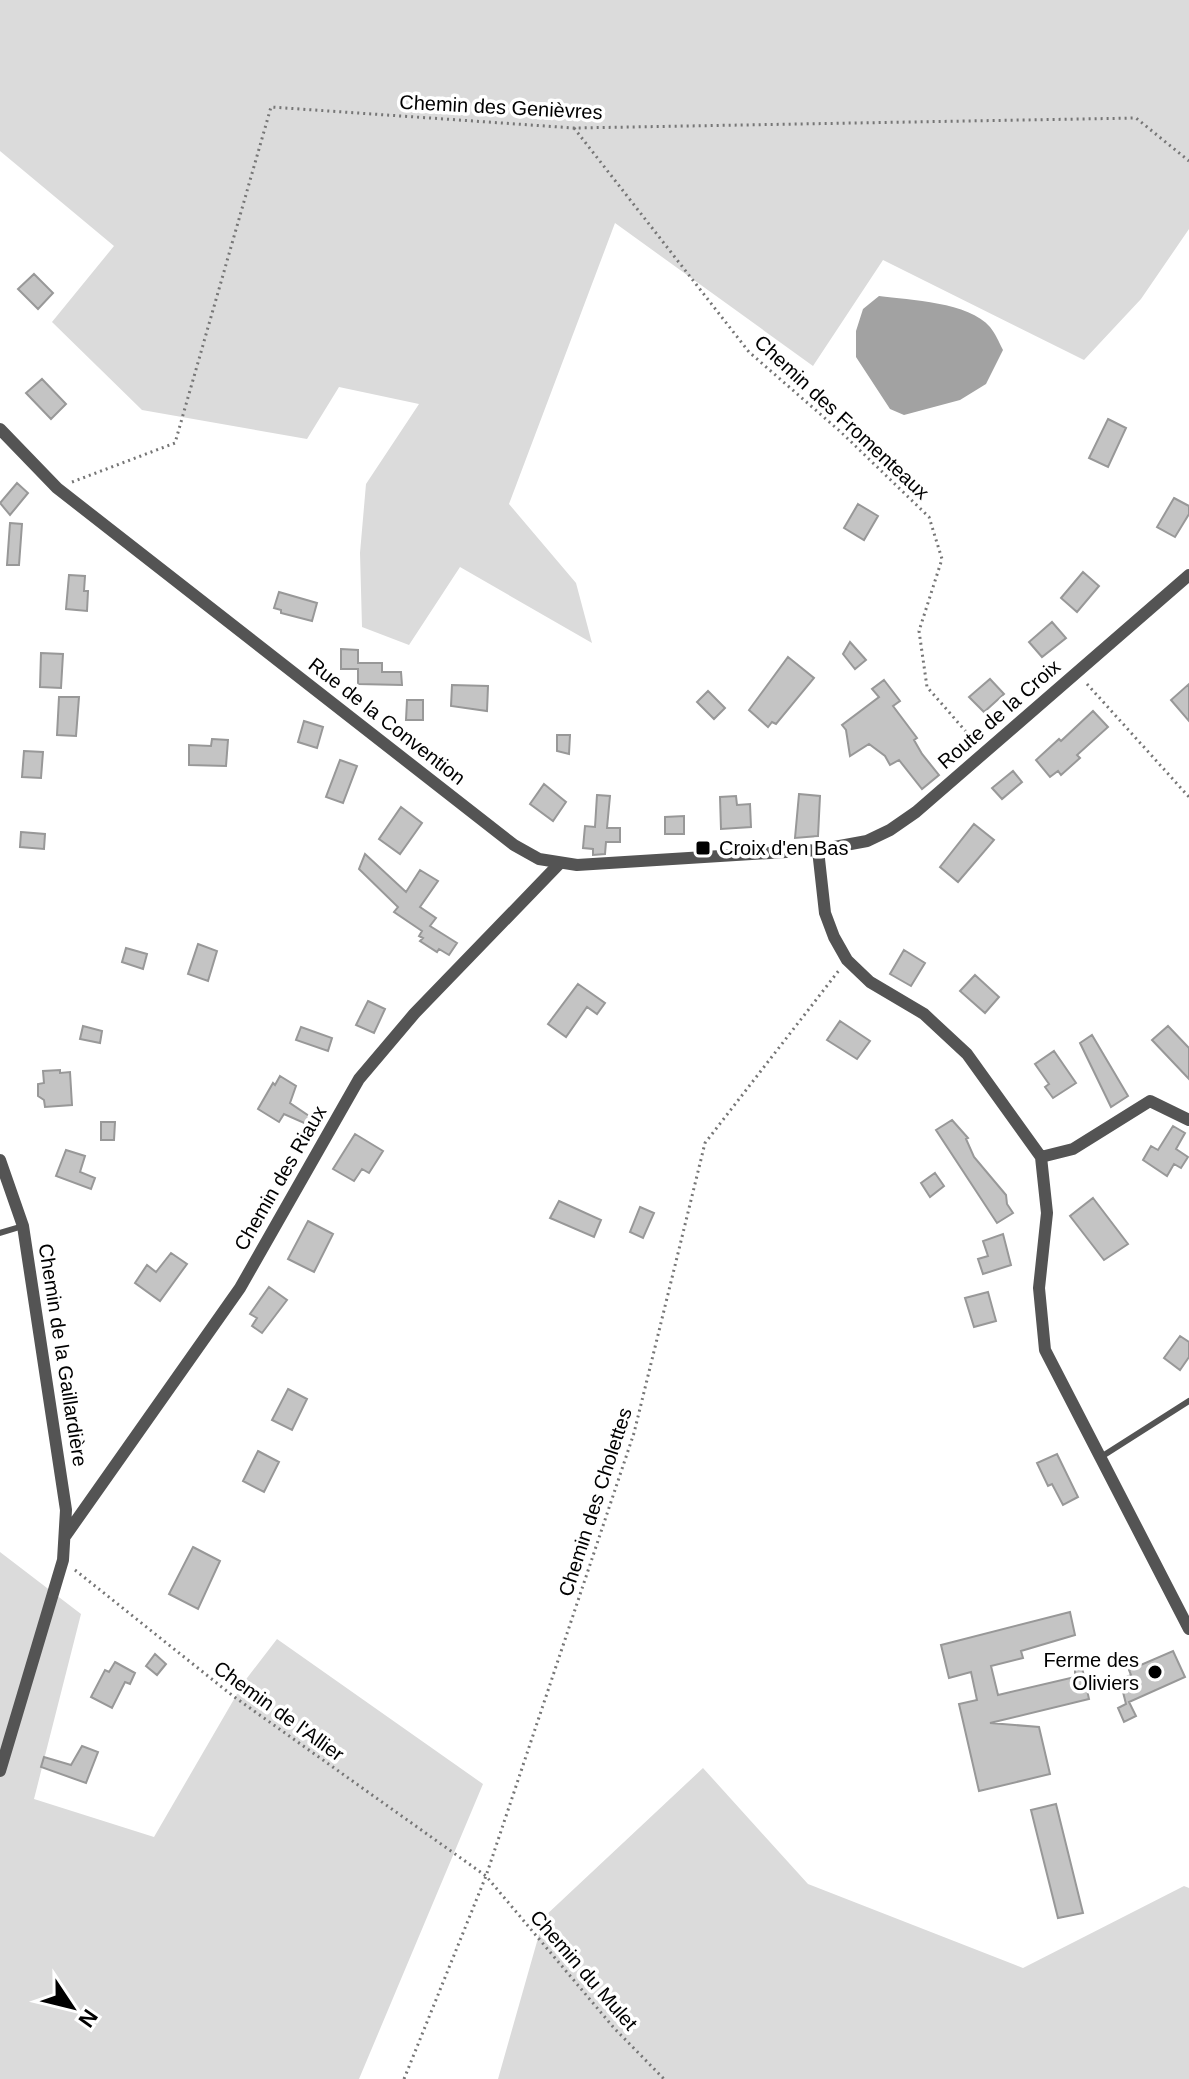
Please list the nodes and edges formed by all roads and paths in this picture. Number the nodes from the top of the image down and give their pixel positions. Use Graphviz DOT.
graph roads {
  1 [pos="574,128"];
  2 [pos="1189,161"];
  3 [pos="0,429"];
  4 [pos="57,488"];
  5 [pos="1189,575"];
  6 [pos="1077,672"];
  7 [pos="985,753"];
  8 [pos="1189,797"];
  9 [pos="818,850"];
  10 [pos="559,864"];
  11 [pos="847,960"];
  12 [pos="1189,1120"];
  13 [pos="1041,1157"];
  14 [pos="0,1160"];
  15 [pos="23,1226"];
  16 [pos="0,1233"];
  17 [pos="1189,1401"];
  18 [pos="1100,1457"];
  19 [pos="66,1535"];
  20 [pos="63,1560"];
  21 [pos="1189,1629"];
  22 [pos="0,1771"];
  23 [pos="486,1876"];
  24 [pos="404,2079"];
  25 [pos="664,2079"];
  1 -- 2 [label="path, Chemin des Genièvres"];
  1 -- 4 [label="path, Chemin des Genièvres"];
  1 -- 7 [label="path, Chemin des Fromenteaux"];
  3 -- 4 [label="street, Rue de la Convention"];
  4 -- 10 [label="street, Rue de la Convention"];
  5 -- 6 [label="street, Route de la Croix"];
  6 -- 7 [label="street, Route de la Croix"];
  6 -- 8 [label="path"];
  7 -- 9 [label="street, Route de la Croix"];
  9 -- 10 [label="street, Rue de la Convention"];
  9 -- 11 [label="street"];
  10 -- 19 [label="street, Chemin des Riaux"];
  11 -- 13 [label="street"];
  11 -- 23 [label="path, Chemin des Cholettes"];
  12 -- 13 [label="street"];
  13 -- 18 [label="street"];
  14 -- 15 [label="street, Chemin de la Gaillardière"];
  15 -- 16 [label="lane"];
  15 -- 19 [label="street, Chemin de la Gaillardière"];
  17 -- 18 [label="lane"];
  18 -- 21 [label="street"];
  19 -- 20 [label="street, Chemin de la Gaillardière"];
  20 -- 22 [label="street"];
  20 -- 23 [label="path, Chemin de l'Allier"];
  23 -- 24 [label="path, Chemin des Cholettes"];
  23 -- 25 [label="path, Chemin du Mulet"];
}
